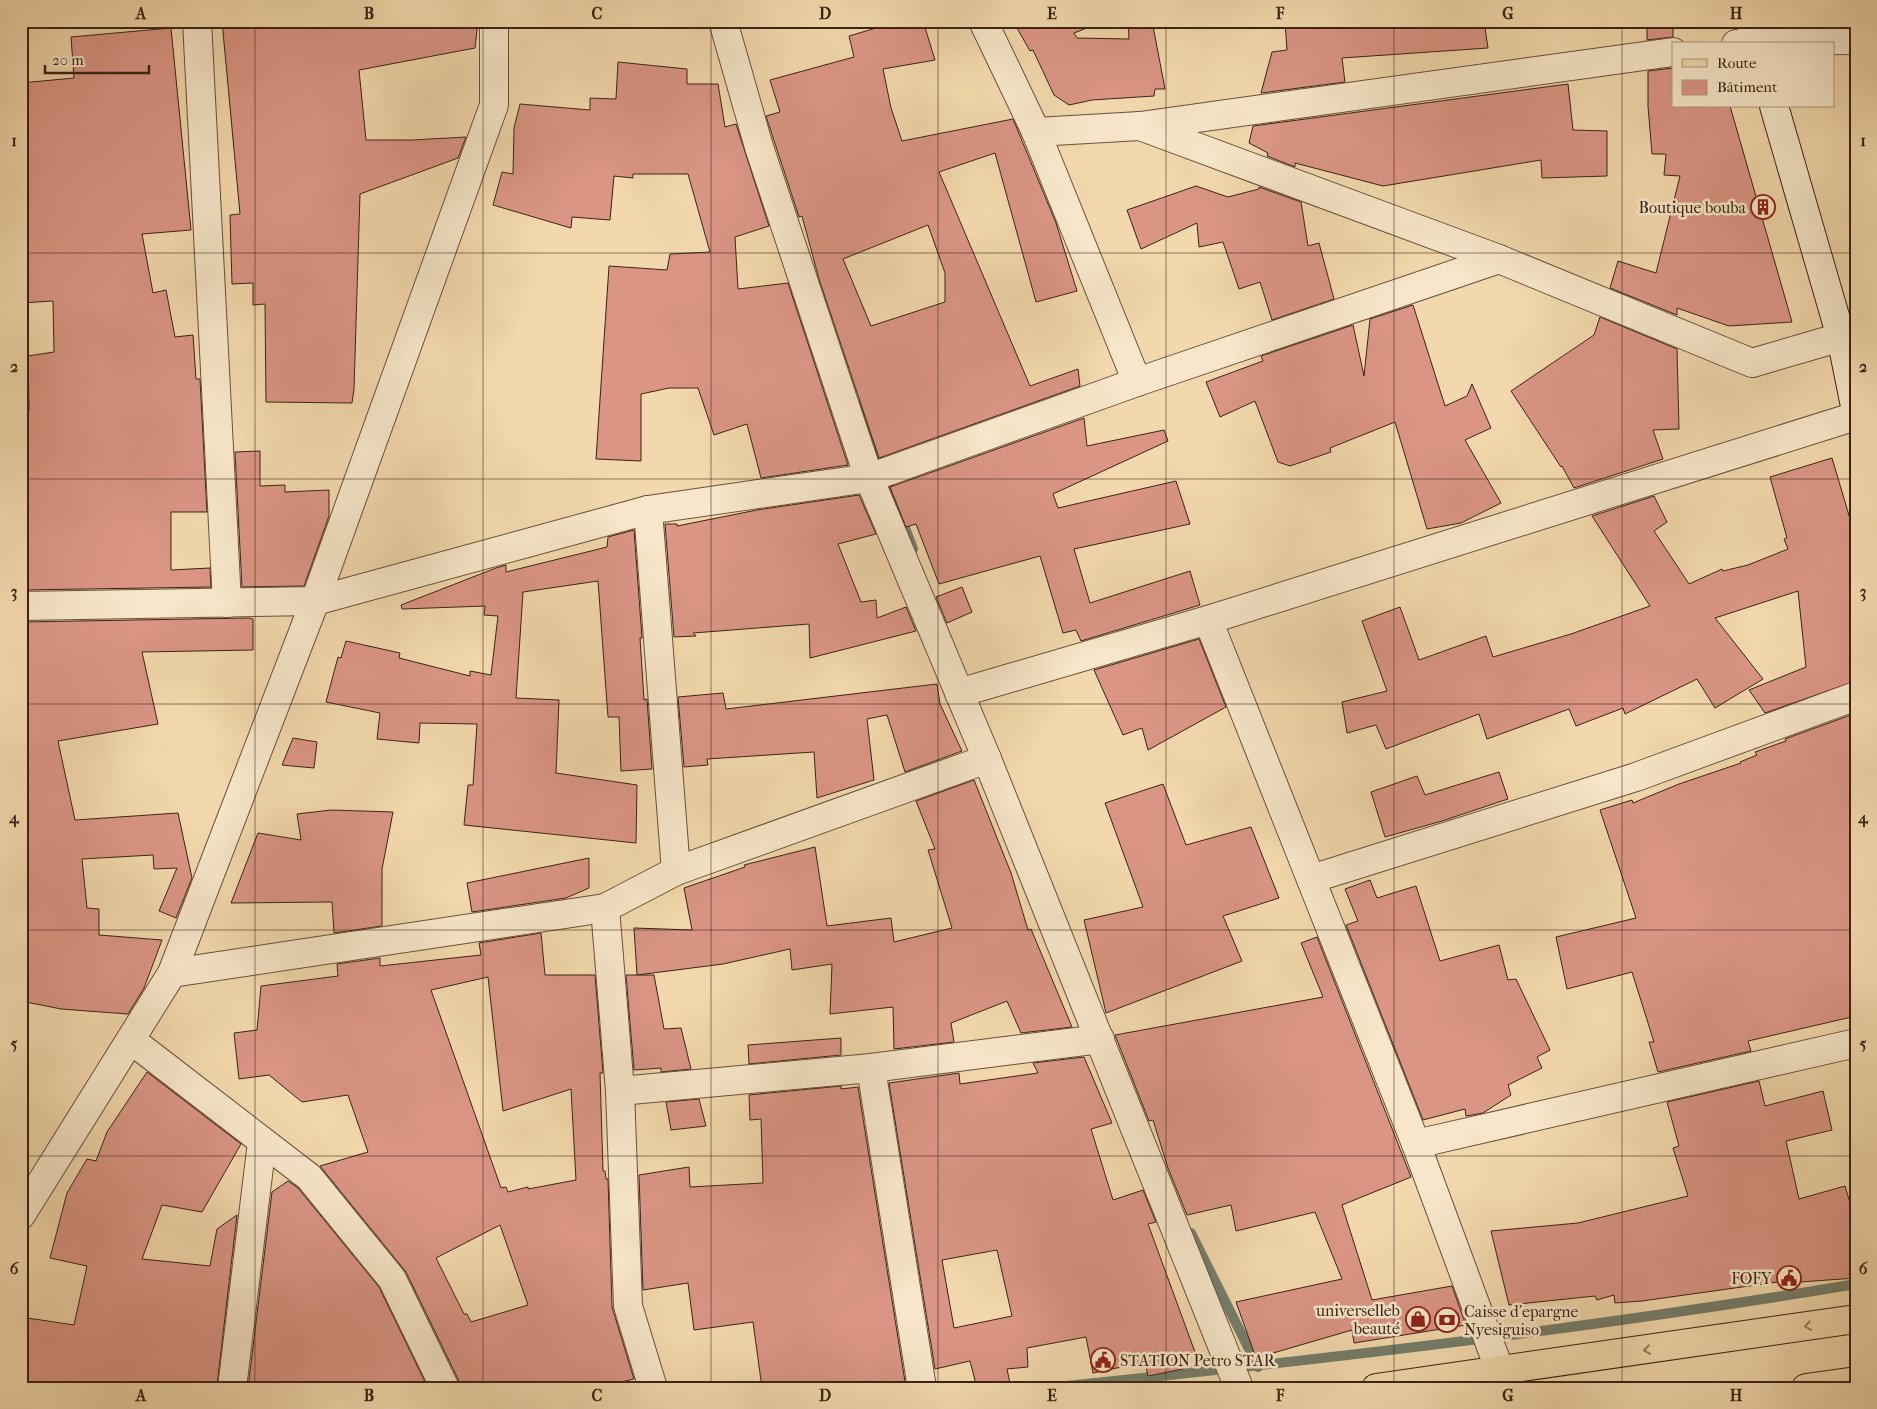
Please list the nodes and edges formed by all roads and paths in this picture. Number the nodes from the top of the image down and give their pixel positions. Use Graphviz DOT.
graph roads {
  1 [pos="197,21"];
  2 [pos="494,21"];
  3 [pos="723,21"];
  4 [pos="983,21"];
  5 [pos="1749,37"];
  6 [pos="1856,40"];
  7 [pos="1672,52"];
  8 [pos="1775,108"];
  9 [pos="1140,126"];
  10 [pos="1036,132"];
  11 [pos="1499,260"];
  12 [pos="1849,336"];
  13 [pos="1137,382"];
  14 [pos="1856,411"];
  15 [pos="1856,416"];
  16 [pos="870,478"];
  17 [pos="648,510"];
  18 [pos="315,601"];
  19 [pos="227,603"];
  20 [pos="21,606"];
  21 [pos="1208,620"];
  22 [pos="959,693"];
  23 [pos="1856,696"];
  24 [pos="987,759"];
  25 [pos="676,871"];
  26 [pos="1311,879"];
  27 [pos="605,908"];
  28 [pos="172,972"];
  29 [pos="1100,1039"];
  30 [pos="131,1040"];
  31 [pos="1856,1043"];
  32 [pos="871,1068"];
  33 [pos="620,1091"];
  34 [pos="262,1142"];
  35 [pos="1416,1144"];
  36 [pos="21,1215"];
  37 [pos="1856,1319"];
  38 [pos="1500,1371"];
  39 [pos="1856,1381"];
  40 [pos="232,1388"];
  41 [pos="445,1388"];
  42 [pos="653,1388"];
  43 [pos="922,1388"];
  44 [pos="1239,1388"];
  45 [pos="1376,1388"];
  46 [pos="1806,1388"];
  1 -- 19 [label="street"];
  2 -- 18 [label="street"];
  3 -- 16 [label="street"];
  4 -- 10 [label="street"];
  5 -- 6 [label="street"];
  7 -- 9 [label="street"];
  8 -- 12 [label="street"];
  9 -- 10 [label="street"];
  9 -- 11 [label="street"];
  10 -- 13 [label="street"];
  11 -- 12 [label="street"];
  11 -- 13 [label="street"];
  12 -- 14 [label="street"];
  13 -- 16 [label="street"];
  15 -- 21 [label="street"];
  16 -- 17 [label="street"];
  16 -- 22 [label="street"];
  17 -- 18 [label="street"];
  17 -- 25 [label="street"];
  18 -- 19 [label="street"];
  18 -- 28 [label="street"];
  19 -- 20 [label="street"];
  21 -- 22 [label="street"];
  21 -- 26 [label="street"];
  22 -- 24 [label="street"];
  23 -- 26 [label="street"];
  24 -- 25 [label="street"];
  24 -- 29 [label="street"];
  25 -- 27 [label="street"];
  26 -- 35 [label="street"];
  27 -- 28 [label="street"];
  27 -- 33 [label="street"];
  28 -- 30 [label="street"];
  29 -- 32 [label="street"];
  29 -- 44 [label="street"];
  30 -- 34 [label="street"];
  30 -- 36 [label="street"];
  31 -- 35 [label="street"];
  32 -- 33 [label="street"];
  32 -- 43 [label="street"];
  33 -- 42 [label="street"];
  34 -- 40 [label="street"];
  34 -- 41 [label="street"];
  35 -- 38 [label="street"];
  37 -- 38 [label="main road, one-way"];
  38 -- 45 [label="main road"];
  39 -- 46 [label="main road"];
}
